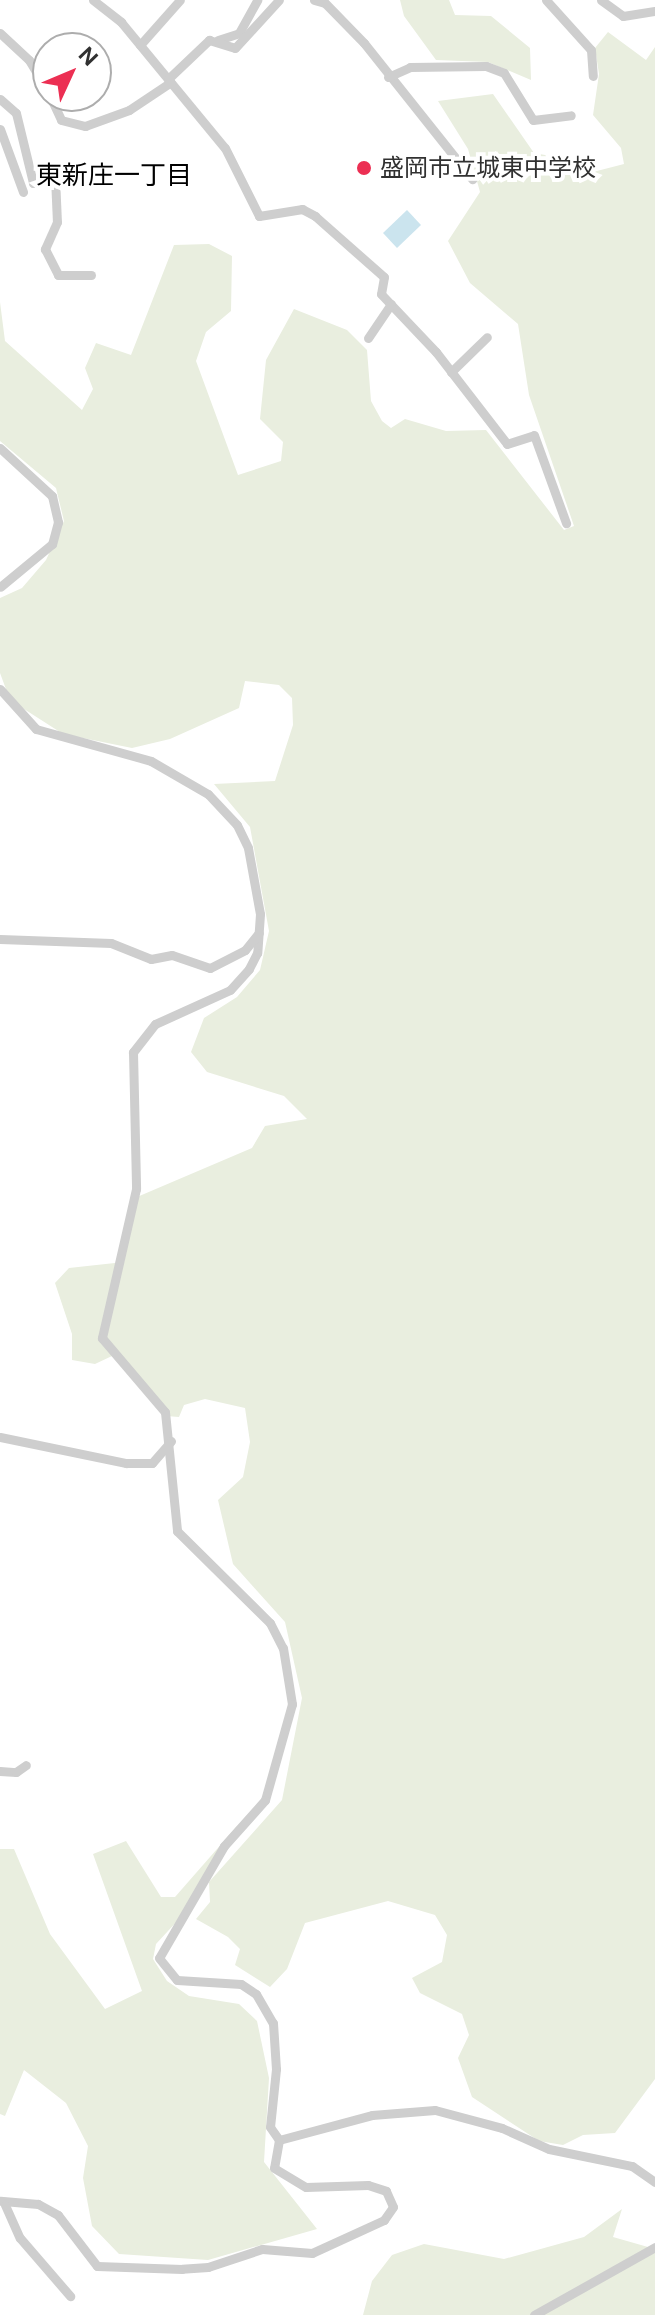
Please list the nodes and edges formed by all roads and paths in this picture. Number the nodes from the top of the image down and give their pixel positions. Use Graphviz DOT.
graph roads {
  1 [pos="93,0"];
  2 [pos="180,0"];
  3 [pos="257,0"];
  4 [pos="279,0"];
  5 [pos="314,0"];
  6 [pos="546,0"];
  7 [pos="601,0"];
  8 [pos="106,3"];
  9 [pos="655,11"];
  10 [pos="0,33"];
  11 [pos="218,40"];
  12 [pos="140,45"];
  13 [pos="32,65"];
  14 [pos="593,76"];
  15 [pos="388,77"];
  16 [pos="170,81"];
  17 [pos="0,99"];
  18 [pos="57,112"];
  19 [pos="571,115"];
  20 [pos="0,129"];
  21 [pos="472,179"];
  22 [pos="23,192"];
  23 [pos="91,275"];
  24 [pos="391,304"];
  25 [pos="487,337"];
  26 [pos="368,338"];
  27 [pos="451,372"];
  28 [pos="0,448"];
  29 [pos="566,523"];
  30 [pos="0,587"];
  31 [pos="0,689"];
  32 [pos="260,932"];
  33 [pos="0,939"];
  34 [pos="0,1437"];
  35 [pos="171,1441"];
  36 [pos="26,1765"];
  37 [pos="0,1771"];
  38 [pos="279,2140"];
  39 [pos="655,2182"];
  40 [pos="2,2203"];
  41 [pos="655,2247"];
  42 [pos="70,2296"];
  43 [pos="534,2315"];
  1 -- 8 [label="street"];
  2 -- 12 [label="street"];
  3 -- 11 [label="street"];
  4 -- 11 [label="street"];
  5 -- 15 [label="street"];
  6 -- 14 [label="street"];
  7 -- 9 [label="street"];
  8 -- 12 [label="street"];
  10 -- 13 [label="street"];
  11 -- 16 [label="street"];
  12 -- 16 [label="street"];
  15 -- 19 [label="street"];
  15 -- 21 [label="street"];
  16 -- 18 [label="street"];
  16 -- 24 [label="street"];
  17 -- 23 [label="street"];
  20 -- 22 [label="street"];
  24 -- 26 [label="street"];
  24 -- 27 [label="street"];
  25 -- 27 [label="street"];
  27 -- 29 [label="street"];
  28 -- 30 [label="street"];
  31 -- 32 [label="street"];
  32 -- 33 [label="street"];
  32 -- 35 [label="street"];
  34 -- 35 [label="street"];
  35 -- 38 [label="street"];
  36 -- 37 [label="street"];
  38 -- 39 [label="street"];
  38 -- 40 [label="street"];
  40 -- 42 [label="street"];
  41 -- 43 [label="street"];
}
